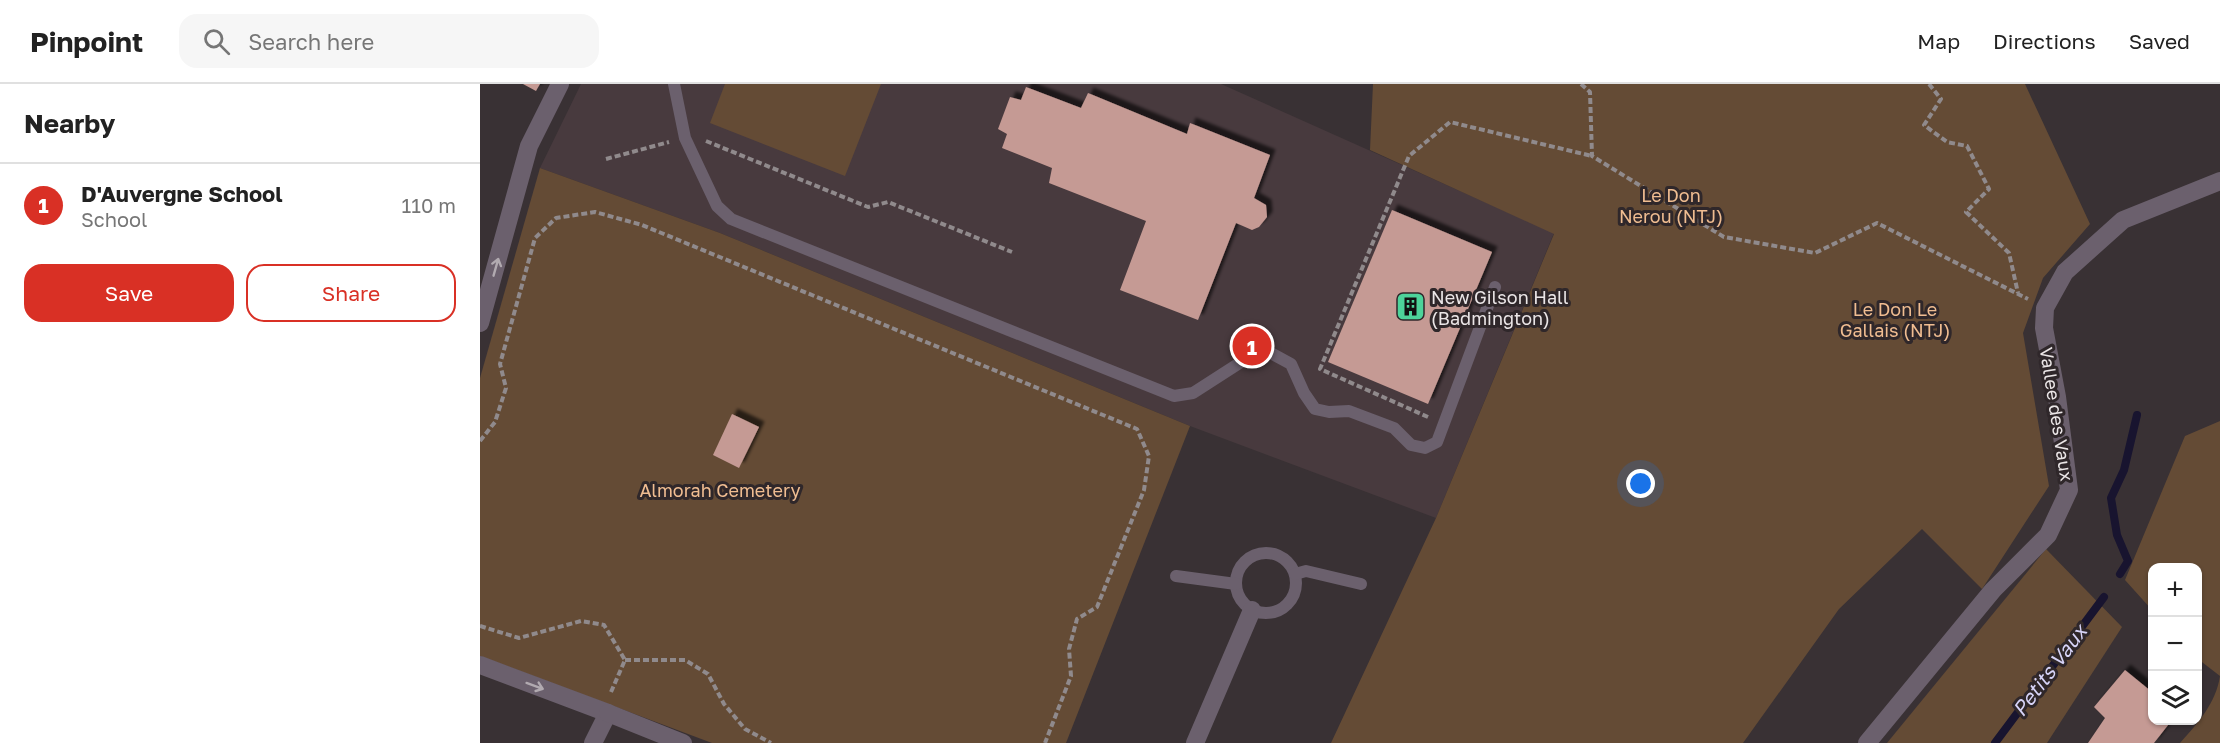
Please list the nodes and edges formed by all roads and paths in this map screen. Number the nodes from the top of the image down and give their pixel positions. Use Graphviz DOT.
graph roads {
  1 [pos="560,84"];
  2 [pos="674,84"];
  3 [pos="1581,84"];
  4 [pos="1929,84"];
  5 [pos="685,138"];
  6 [pos="1592,156"];
  7 [pos="606,159"];
  8 [pos="2220,181"];
  9 [pos="1012,252"];
  10 [pos="1495,287"];
  11 [pos="2018,293"];
  12 [pos="2045,308"];
  13 [pos="480,324"];
  14 [pos="1432,418"];
  15 [pos="480,441"];
  16 [pos="1294,574"];
  17 [pos="1176,576"];
  18 [pos="1236,584"];
  19 [pos="1361,584"];
  20 [pos="1252,610"];
  21 [pos="480,626"];
  22 [pos="625,660"];
  23 [pos="480,665"];
  24 [pos="608,713"];
  25 [pos="593,743"];
  26 [pos="683,743"];
  27 [pos="771,743"];
  28 [pos="1045,743"];
  29 [pos="1195,743"];
  30 [pos="1866,743"];
  13 -- 1 [label="street, one-way"];
  2 -- 5 [label="lane"];
  3 -- 6 [label="path"];
  4 -- 11 [label="path"];
  5 -- 7 [label="path"];
  5 -- 9 [label="path"];
  5 -- 10 [label="lane"];
  6 -- 11 [label="path"];
  6 -- 14 [label="path"];
  8 -- 12 [label="street"];
  11 -- 12 [label="path"];
  12 -- 30 [label="street, Vallee des Vaux"];
  15 -- 28 [label="path"];
  16 -- 18 [label="lane"];
  16 -- 19 [label="lane"];
  16 -- 20 [label="lane"];
  17 -- 18 [label="lane"];
  18 -- 20 [label="lane"];
  20 -- 29 [label="street"];
  21 -- 22 [label="path"];
  22 -- 24 [label="path"];
  22 -- 27 [label="path"];
  23 -- 24 [label="street, one-way"];
  24 -- 25 [label="street"];
  24 -- 26 [label="street"];
}
